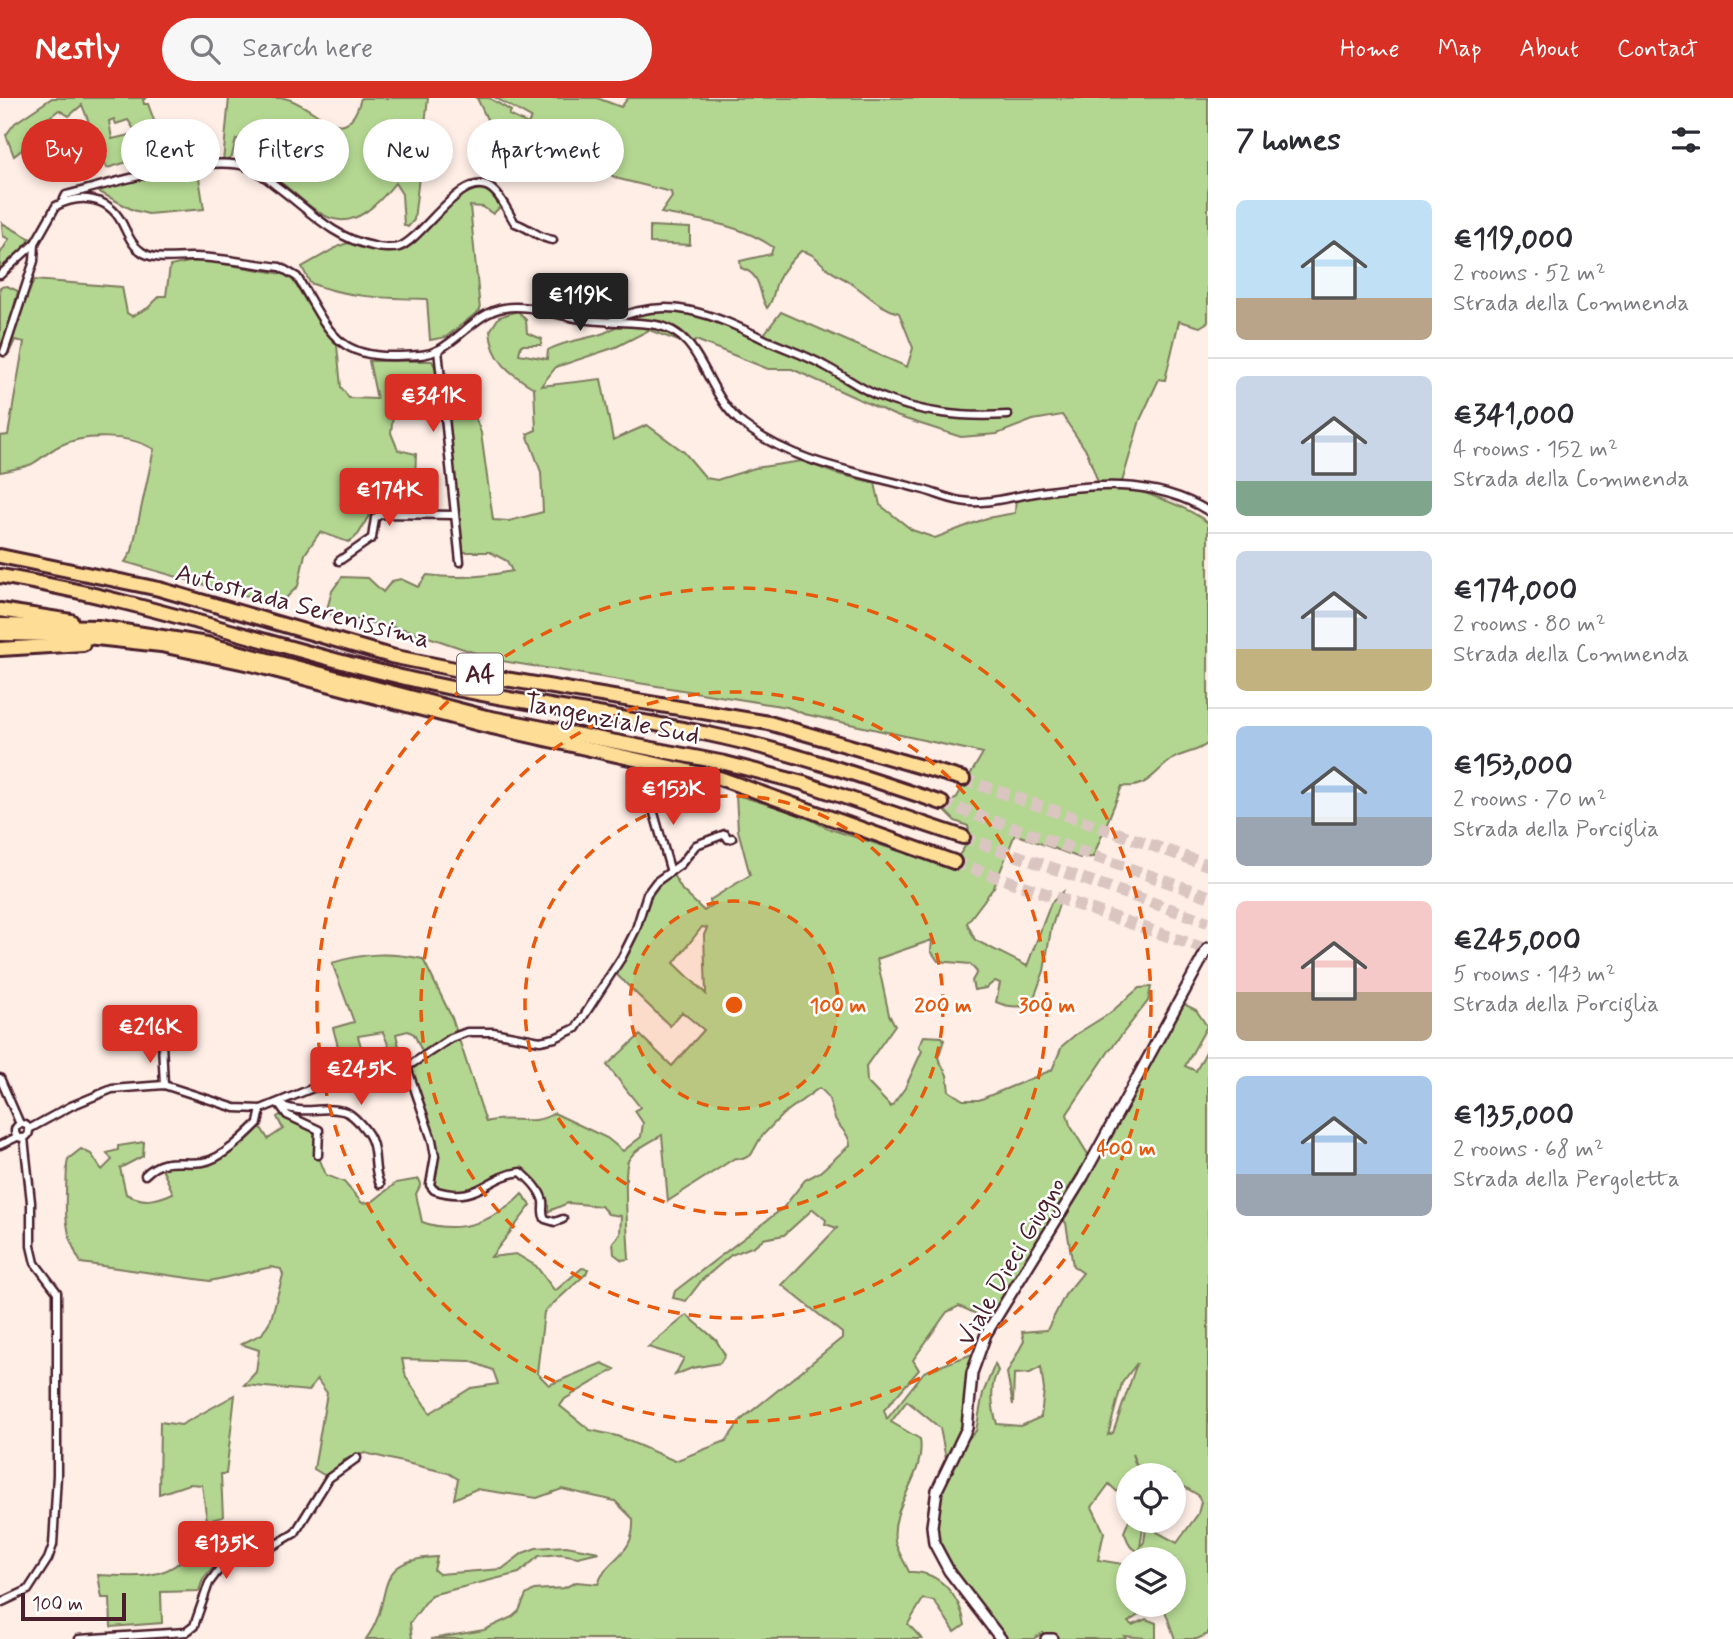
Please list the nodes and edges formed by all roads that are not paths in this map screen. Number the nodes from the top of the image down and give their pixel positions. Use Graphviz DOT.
graph roads {
  1 [pos="62,203"];
  2 [pos="552,240"];
  3 [pos="35,243"];
  4 [pos="0,275"];
  5 [pos="608,322"];
  6 [pos="438,350"];
  7 [pos="4,352"];
  8 [pos="1008,415"];
  9 [pos="1208,511"];
  10 [pos="455,515"];
  11 [pos="0,556"];
  12 [pos="339,561"];
  13 [pos="460,562"];
  14 [pos="0,576"];
  15 [pos="0,610"];
  16 [pos="0,625"];
  17 [pos="98,627"];
  18 [pos="0,634"];
  19 [pos="161,645"];
  20 [pos="0,649"];
  21 [pos="962,779"];
  22 [pos="648,792"];
  23 [pos="942,803"];
  24 [pos="963,837"];
  25 [pos="732,838"];
  26 [pos="954,862"];
  27 [pos="670,869"];
  28 [pos="1208,948"];
  29 [pos="162,1043"];
  30 [pos="407,1067"];
  31 [pos="0,1078"];
  32 [pos="164,1085"];
  33 [pos="278,1104"];
  34 [pos="261,1109"];
  35 [pos="20,1124"];
  36 [pos="29,1129"];
  37 [pos="21,1137"];
  38 [pos="0,1145"];
  39 [pos="318,1155"];
  40 [pos="145,1175"];
  41 [pos="380,1184"];
  42 [pos="562,1219"];
  43 [pos="357,1458"];
  44 [pos="0,1604"];
  45 [pos="79,1639"];
  46 [pos="1001,1639"];
  47 [pos="1046,1639"];
  48 [pos="1053,1639"];
  1 -- 2 [label="street"];
  1 -- 3 [label="street"];
  1 -- 6 [label="street"];
  3 -- 4 [label="street"];
  3 -- 7 [label="street"];
  5 -- 6 [label="street"];
  5 -- 8 [label="street"];
  5 -- 9 [label="street"];
  6 -- 10 [label="street"];
  10 -- 12 [label="street"];
  10 -- 13 [label="street"];
  11 -- 21 [label="highway, Autostrada Serenissima / A4"];
  14 -- 23 [label="highway, Autostrada Serenissima / A4"];
  15 -- 17 [label="highway"];
  16 -- 17 [label="highway, Tangenziale Sud"];
  17 -- 24 [label="highway, Tangenziale Sud"];
  18 -- 19 [label="highway, Tangenziale Sud"];
  19 -- 20 [label="highway"];
  19 -- 26 [label="highway, Tangenziale Sud"];
  22 -- 27 [label="street"];
  25 -- 27 [label="street"];
  27 -- 30 [label="street"];
  28 -- 46 [label="main road, Viale Dieci Giugno"];
  29 -- 32 [label="street"];
  30 -- 33 [label="street"];
  30 -- 42 [label="street"];
  31 -- 35 [label="street"];
  32 -- 34 [label="street"];
  32 -- 36 [label="street"];
  33 -- 34 [label="street"];
  33 -- 39 [label="street"];
  33 -- 41 [label="street"];
  34 -- 40 [label="street"];
  35 -- 36 [label="street"];
  35 -- 37 [label="street"];
  36 -- 37 [label="street"];
  37 -- 38 [label="street"];
  37 -- 44 [label="street"];
  43 -- 45 [label="street"];
  47 -- 48 [label="main road"];
}
